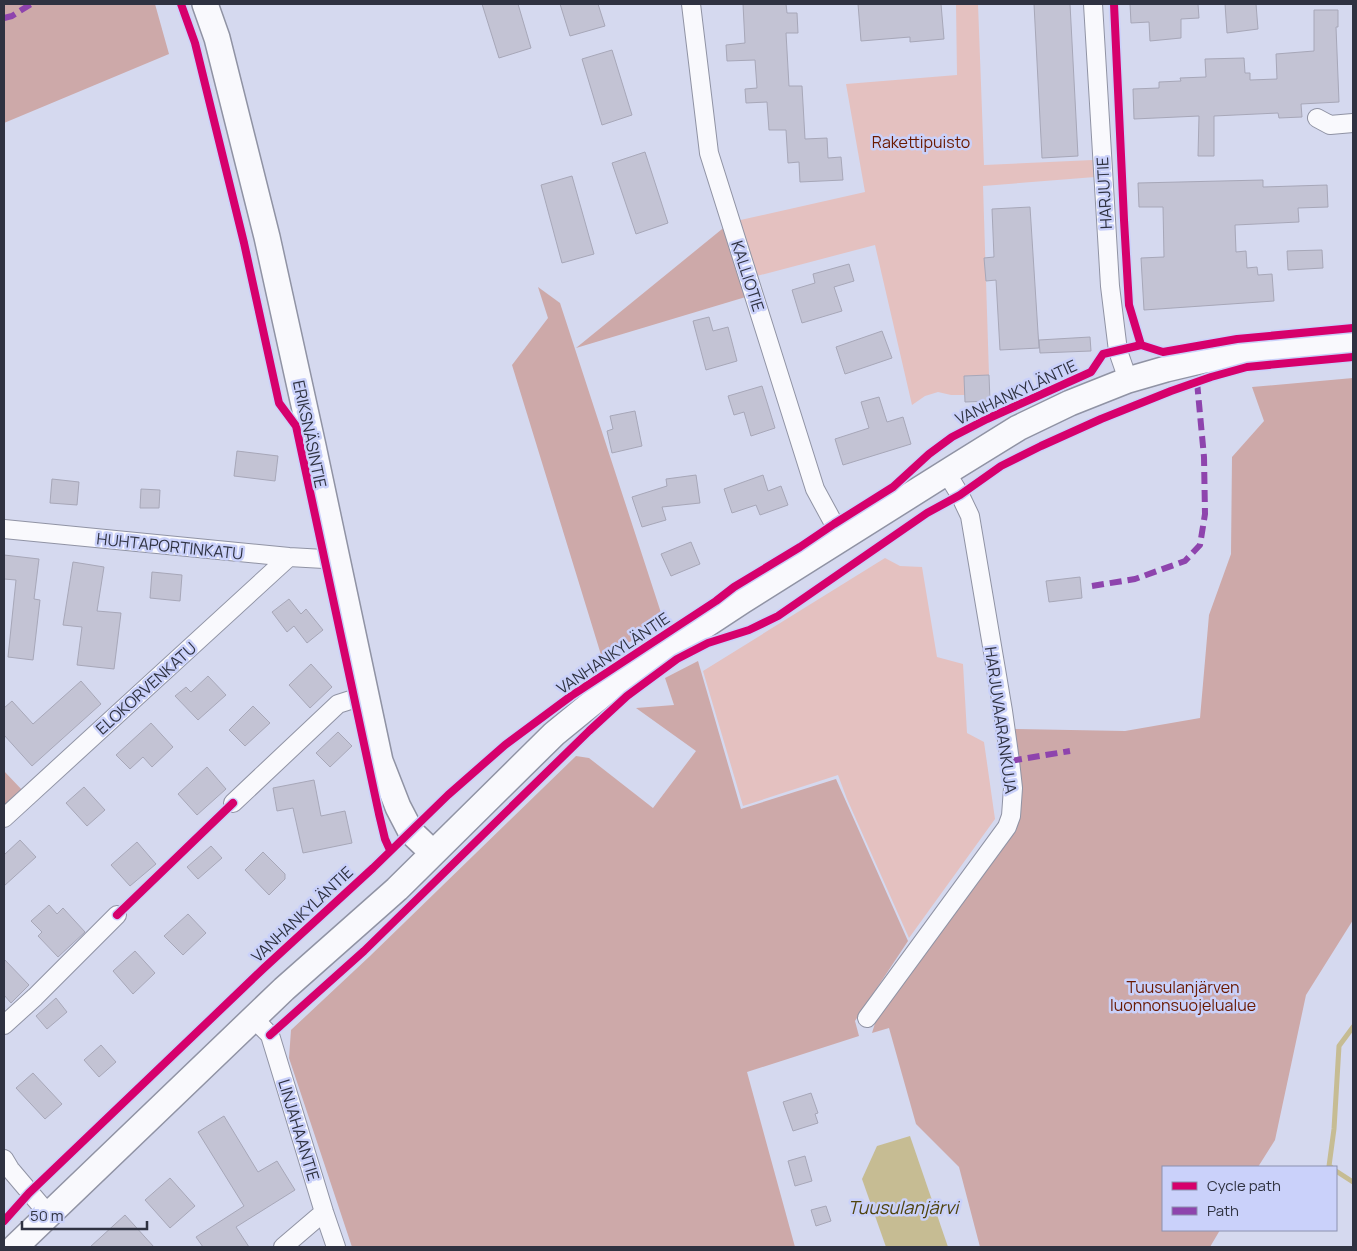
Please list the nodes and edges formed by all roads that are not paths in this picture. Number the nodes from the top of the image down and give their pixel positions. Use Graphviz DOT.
graph roads {
  1 [pos="205,4"];
  2 [pos="691,4"];
  3 [pos="1093,4"];
  4 [pos="1317,118"];
  5 [pos="1353,123"];
  6 [pos="1353,343"];
  7 [pos="1128,380"];
  8 [pos="946,472"];
  9 [pos="4,529"];
  10 [pos="844,537"];
  11 [pos="337,557"];
  12 [pos="289,558"];
  13 [pos="366,695"];
  14 [pos="233,803"];
  15 [pos="4,818"];
  16 [pos="433,853"];
  17 [pos="118,915"];
  18 [pos="867,1018"];
  19 [pos="254,1019"];
  20 [pos="4,1025"];
  21 [pos="4,1160"];
  22 [pos="324,1212"];
  23 [pos="49,1215"];
  24 [pos="15,1247"];
  25 [pos="283,1247"];
  26 [pos="336,1247"];
  1 -- 11 [label="street, ERIKSNÄSINTIE"];
  2 -- 10 [label="street, KALLIOTIE"];
  3 -- 7 [label="street, HARJUTIE"];
  4 -- 5 [label="street"];
  6 -- 7 [label="street, VANHANKYLÄNTIE"];
  7 -- 8 [label="street, VANHANKYLÄNTIE"];
  8 -- 10 [label="street, VANHANKYLÄNTIE"];
  8 -- 18 [label="street, HARJUVAARANKUJA"];
  9 -- 12 [label="street, HUHTAPORTINKATU"];
  10 -- 16 [label="street, VANHANKYLÄNTIE"];
  11 -- 12 [label="street, HUHTAPORTINKATU"];
  11 -- 13 [label="street, ERIKSNÄSINTIE"];
  12 -- 15 [label="street, ELOKORVENKATU"];
  13 -- 14 [label="street"];
  13 -- 16 [label="street, ERIKSNÄSINTIE"];
  16 -- 19 [label="street, VANHANKYLÄNTIE"];
  17 -- 20 [label="street"];
  19 -- 22 [label="street, LINJAHAANTIE"];
  19 -- 23 [label="street, VANHANKYLÄNTIE"];
  21 -- 23 [label="street"];
  22 -- 25 [label="street"];
  22 -- 26 [label="street, LINJAHAANTIE"];
  23 -- 24 [label="street, VANHANKYLÄNTIE"];
}
